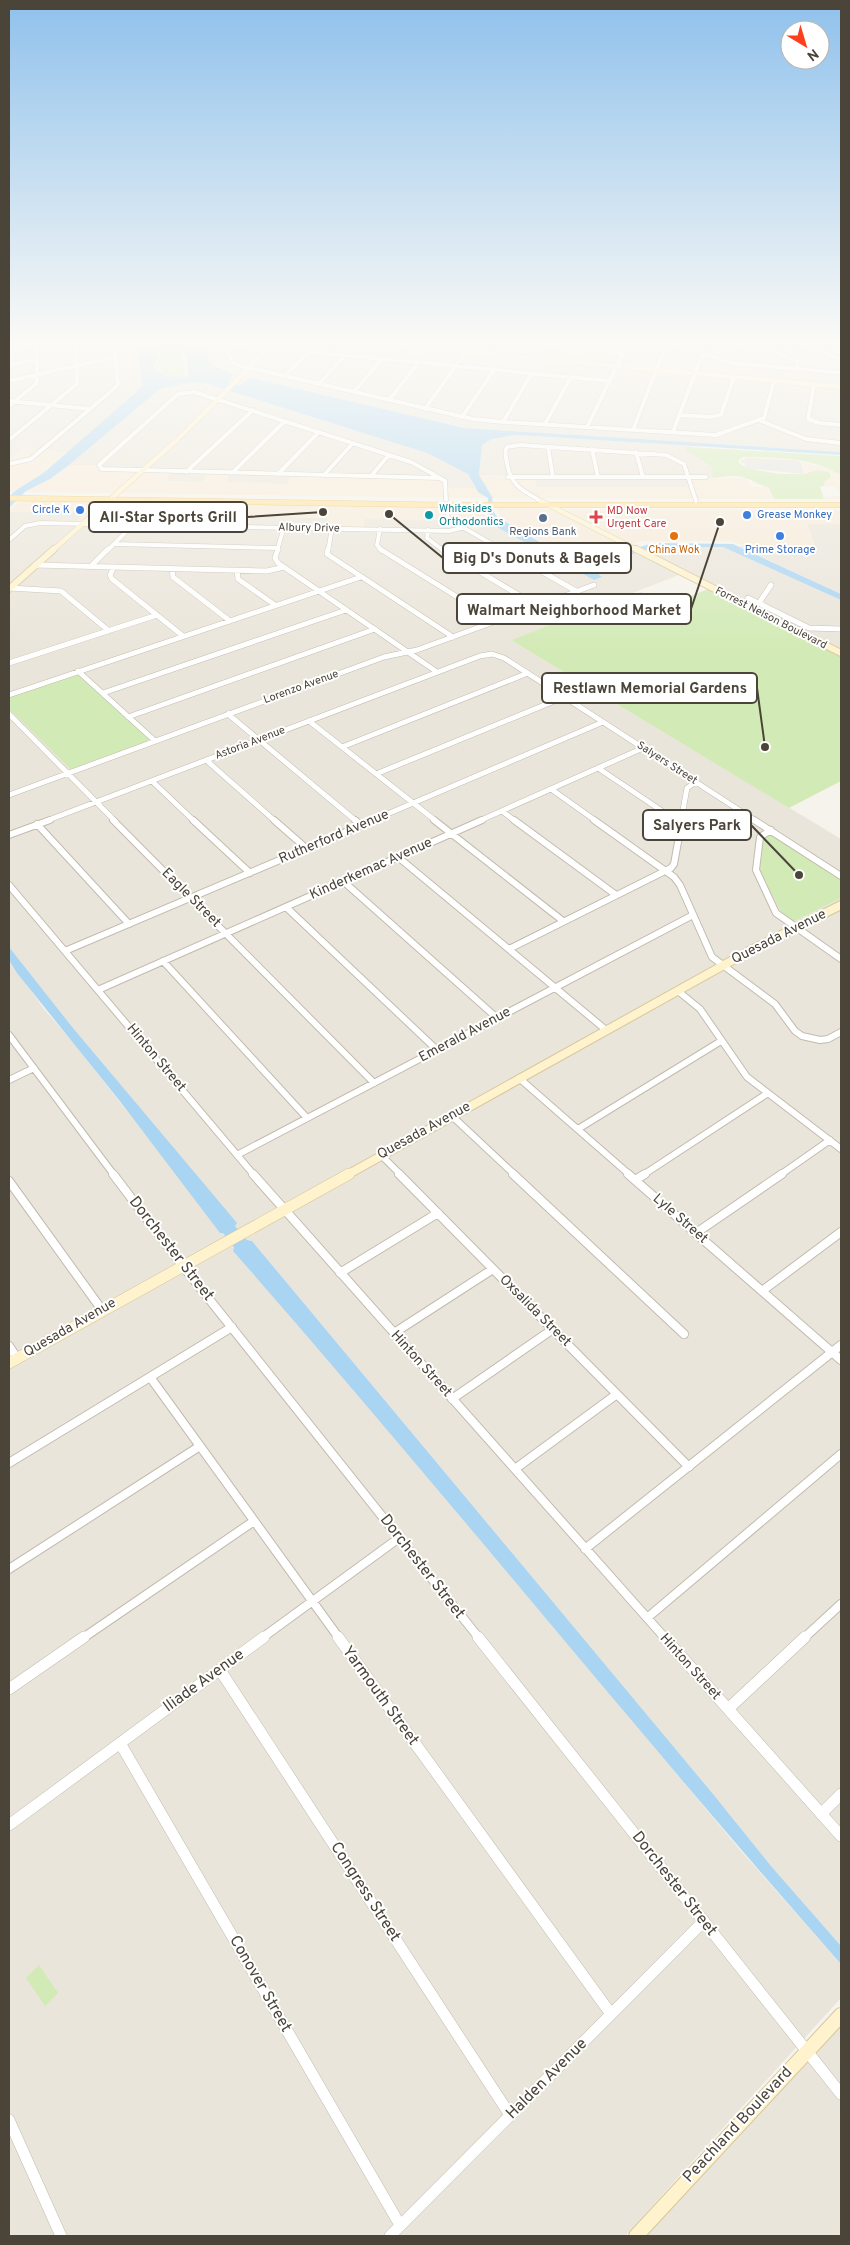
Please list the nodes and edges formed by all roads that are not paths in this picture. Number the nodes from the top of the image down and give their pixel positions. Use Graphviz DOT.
graph roads {
  1 [pos="548,447"];
  2 [pos="45,448"];
  3 [pos="118,448"];
  4 [pos="166,448"];
  5 [pos="212,448"];
  6 [pos="258,448"];
  7 [pos="304,448"];
  8 [pos="349,448"];
  9 [pos="369,448"];
  10 [pos="506,448"];
  11 [pos="559,448"];
  12 [pos="592,450"];
  13 [pos="636,452"];
  14 [pos="389,454"];
  15 [pos="9,464"];
  16 [pos="141,471"];
  17 [pos="186,472"];
  18 [pos="232,473"];
  19 [pos="278,474"];
  20 [pos="324,475"];
  21 [pos="371,476"];
  22 [pos="508,477"];
  23 [pos="553,477"];
  24 [pos="598,477"];
  25 [pos="643,477"];
  26 [pos="688,477"];
  27 [pos="706,477"];
  28 [pos="440,478"];
  29 [pos="9,494"];
  30 [pos="22,496"];
  31 [pos="112,497"];
  32 [pos="9,498"];
  33 [pos="541,501"];
  34 [pos="841,501"];
  35 [pos="446,503"];
  36 [pos="485,503"];
  37 [pos="497,503"];
  38 [pos="695,503"];
  39 [pos="549,505"];
  40 [pos="570,505"];
  41 [pos="841,505"];
  42 [pos="565,513"];
  43 [pos="82,523"];
  44 [pos="136,524"];
  45 [pos="284,527"];
  46 [pos="465,527"];
  47 [pos="332,528"];
  48 [pos="380,529"];
  49 [pos="428,530"];
  50 [pos="9,540"];
  51 [pos="114,544"];
  52 [pos="278,548"];
  53 [pos="35,565"];
  54 [pos="91,566"];
  55 [pos="114,567"];
  56 [pos="284,567"];
  57 [pos="172,568"];
  58 [pos="237,570"];
  59 [pos="361,577"];
  60 [pos="594,585"];
  61 [pos="771,585"];
  62 [pos="9,588"];
  63 [pos="319,591"];
  64 [pos="576,592"];
  65 [pos="748,598"];
  66 [pos="759,603"];
  67 [pos="275,606"];
  68 [pos="537,606"];
  69 [pos="346,610"];
  70 [pos="157,615"];
  71 [pos="230,620"];
  72 [pos="496,621"];
  73 [pos="374,629"];
  74 [pos="841,629"];
  75 [pos="109,631"];
  76 [pos="183,636"];
  77 [pos="454,637"];
  78 [pos="408,652"];
  79 [pos="841,653"];
  80 [pos="492,654"];
  81 [pos="9,663"];
  82 [pos="78,671"];
  83 [pos="437,672"];
  84 [pos="528,673"];
  85 [pos="103,694"];
  86 [pos="9,695"];
  87 [pos="564,697"];
  88 [pos="9,714"];
  89 [pos="228,714"];
  90 [pos="128,717"];
  91 [pos="309,721"];
  92 [pos="603,722"];
  93 [pos="258,740"];
  94 [pos="155,741"];
  95 [pos="342,747"];
  96 [pos="643,748"];
  97 [pos="206,760"];
  98 [pos="598,768"];
  99 [pos="68,773"];
  100 [pos="376,774"];
  101 [pos="152,780"];
  102 [pos="696,782"];
  103 [pos="551,789"];
  104 [pos="9,794"];
  105 [pos="96,802"];
  106 [pos="413,803"];
  107 [pos="502,811"];
  108 [pos="682,817"];
  109 [pos="37,824"];
  110 [pos="360,825"];
  111 [pos="771,830"];
  112 [pos="451,833"];
  113 [pos="9,835"];
  114 [pos="306,848"];
  115 [pos="398,857"];
  116 [pos="666,870"];
  117 [pos="250,873"];
  118 [pos="841,876"];
  119 [pos="343,881"];
  120 [pos="9,885"];
  121 [pos="616,895"];
  122 [pos="191,898"];
  123 [pos="841,904"];
  124 [pos="286,907"];
  125 [pos="693,915"];
  126 [pos="563,922"];
  127 [pos="129,924"];
  128 [pos="794,928"];
  129 [pos="226,934"];
  130 [pos="509,949"];
  131 [pos="65,952"];
  132 [pos="841,959"];
  133 [pos="163,961"];
  134 [pos="724,965"];
  135 [pos="555,988"];
  136 [pos="98,990"];
  137 [pos="678,991"];
  138 [pos="498,1018"];
  139 [pos="606,1030"];
  140 [pos="841,1032"];
  141 [pos="9,1035"];
  142 [pos="721,1041"];
  143 [pos="437,1050"];
  144 [pos="34,1068"];
  145 [pos="520,1078"];
  146 [pos="9,1080"];
  147 [pos="374,1083"];
  148 [pos="768,1093"];
  149 [pos="452,1116"];
  150 [pos="307,1118"];
  151 [pos="578,1130"];
  152 [pos="830,1140"];
  153 [pos="841,1149"];
  154 [pos="237,1155"];
  155 [pos="381,1155"];
  156 [pos="635,1180"];
  157 [pos="9,1181"];
  158 [pos="283,1209"];
  159 [pos="438,1213"];
  160 [pos="841,1232"];
  161 [pos="696,1233"];
  162 [pos="182,1265"];
  163 [pos="493,1269"];
  164 [pos="340,1273"];
  165 [pos="762,1291"];
  166 [pos="102,1310"];
  167 [pos="232,1327"];
  168 [pos="553,1329"];
  169 [pos="394,1333"];
  170 [pos="684,1334"];
  171 [pos="841,1345"];
  172 [pos="9,1346"];
  173 [pos="832,1352"];
  174 [pos="13,1360"];
  175 [pos="841,1360"];
  176 [pos="150,1377"];
  177 [pos="617,1394"];
  178 [pos="452,1399"];
  179 [pos="200,1446"];
  180 [pos="841,1454"];
  181 [pos="9,1463"];
  182 [pos="689,1467"];
  183 [pos="515,1469"];
  184 [pos="254,1521"];
  185 [pos="399,1538"];
  186 [pos="586,1549"];
  187 [pos="9,1569"];
  188 [pos="313,1602"];
  189 [pos="841,1604"];
  190 [pos="647,1618"];
  191 [pos="220,1670"];
  192 [pos="9,1689"];
  193 [pos="728,1709"];
  194 [pos="120,1743"];
  195 [pos="841,1794"];
  196 [pos="821,1814"];
  197 [pos="9,1825"];
  198 [pos="841,1836"];
  199 [pos="704,1921"];
  200 [pos="611,2014"];
  201 [pos="841,2014"];
  202 [pos="807,2051"];
  203 [pos="841,2094"];
  204 [pos="510,2115"];
  205 [pos="9,2120"];
  206 [pos="400,2225"];
  207 [pos="60,2236"];
  208 [pos="390,2236"];
  209 [pos="636,2236"];
  1 -- 23 [label="street"];
  2 -- 15 [label="street"];
  3 -- 16 [label="street"];
  4 -- 16 [label="street"];
  5 -- 17 [label="street"];
  6 -- 18 [label="street"];
  7 -- 19 [label="street"];
  8 -- 20 [label="street"];
  9 -- 14 [label="street"];
  10 -- 22 [label="street"];
  11 -- 12 [label="street"];
  12 -- 13 [label="street"];
  12 -- 24 [label="street"];
  13 -- 25 [label="street"];
  13 -- 26 [label="street"];
  14 -- 21 [label="street"];
  14 -- 28 [label="street"];
  16 -- 17 [label="street"];
  16 -- 31 [label="street"];
  17 -- 18 [label="street"];
  18 -- 19 [label="street"];
  19 -- 20 [label="street"];
  20 -- 21 [label="street"];
  21 -- 28 [label="street"];
  22 -- 23 [label="street"];
  22 -- 33 [label="street"];
  23 -- 24 [label="street"];
  24 -- 25 [label="street"];
  25 -- 26 [label="street"];
  26 -- 27 [label="street"];
  26 -- 38 [label="street"];
  28 -- 35 [label="street"];
  29 -- 30 [label="main road"];
  30 -- 31 [label="main road"];
  30 -- 32 [label="main road"];
  31 -- 35 [label="main road"];
  31 -- 35 [label="main road"];
  31 -- 43 [label="street"];
  33 -- 37 [label="main road"];
  33 -- 38 [label="main road"];
  33 -- 39 [label="street, Forrest Nelson Boulevard"];
  34 -- 38 [label="main road"];
  35 -- 36 [label="main road"];
  35 -- 36 [label="main road"];
  35 -- 46 [label="street"];
  36 -- 37 [label="main road"];
  37 -- 39 [label="main road"];
  38 -- 40 [label="main road"];
  38 -- 41 [label="main road"];
  39 -- 40 [label="main road"];
  39 -- 42 [label="street, Forrest Nelson Boulevard"];
  40 -- 42 [label="main road"];
  42 -- 79 [label="street, Forrest Nelson Boulevard"];
  43 -- 44 [label="street, Albury Drive"];
  43 -- 50 [label="street, Albury Drive"];
  43 -- 53 [label="street"];
  44 -- 45 [label="street, Albury Drive"];
  44 -- 51 [label="street"];
  45 -- 47 [label="street, Albury Drive"];
  45 -- 52 [label="street"];
  46 -- 49 [label="street, Albury Drive"];
  46 -- 64 [label="street"];
  47 -- 48 [label="street, Albury Drive"];
  47 -- 59 [label="street"];
  48 -- 49 [label="street, Albury Drive"];
  48 -- 72 [label="street"];
  49 -- 68 [label="street"];
  51 -- 52 [label="street"];
  51 -- 54 [label="street"];
  52 -- 56 [label="street"];
  53 -- 54 [label="street"];
  53 -- 62 [label="street"];
  54 -- 55 [label="street"];
  55 -- 57 [label="street"];
  55 -- 70 [label="street"];
  56 -- 58 [label="street"];
  56 -- 63 [label="street"];
  57 -- 58 [label="street"];
  57 -- 71 [label="street"];
  58 -- 67 [label="street"];
  59 -- 63 [label="street"];
  59 -- 77 [label="street"];
  60 -- 64 [label="street, Lorenzo Avenue"];
  61 -- 66 [label="street"];
  62 -- 75 [label="street"];
  63 -- 67 [label="street"];
  63 -- 69 [label="street"];
  64 -- 68 [label="street, Lorenzo Avenue"];
  65 -- 66 [label="street"];
  66 -- 74 [label="street"];
  67 -- 71 [label="street"];
  68 -- 72 [label="street, Lorenzo Avenue"];
  69 -- 73 [label="street"];
  69 -- 85 [label="street"];
  70 -- 75 [label="street"];
  70 -- 76 [label="street"];
  71 -- 76 [label="street"];
  72 -- 77 [label="street, Lorenzo Avenue"];
  73 -- 78 [label="street"];
  73 -- 90 [label="street"];
  75 -- 81 [label="street"];
  76 -- 82 [label="street"];
  77 -- 78 [label="street, Lorenzo Avenue"];
  78 -- 83 [label="street"];
  78 -- 89 [label="street, Lorenzo Avenue"];
  80 -- 83 [label="street, Astoria Avenue"];
  80 -- 84 [label="street, Salyers Street"];
  82 -- 85 [label="street"];
  82 -- 86 [label="street"];
  83 -- 91 [label="street, Astoria Avenue"];
  84 -- 87 [label="street, Salyers Street"];
  84 -- 95 [label="street"];
  85 -- 90 [label="street"];
  87 -- 92 [label="street, Salyers Street"];
  87 -- 100 [label="street"];
  88 -- 99 [label="street, Eagle Street"];
  89 -- 93 [label="street"];
  89 -- 94 [label="street, Lorenzo Avenue"];
  90 -- 94 [label="street"];
  91 -- 93 [label="street, Astoria Avenue"];
  91 -- 95 [label="street"];
  92 -- 96 [label="street, Salyers Street"];
  92 -- 106 [label="street, Rutherford Avenue"];
  93 -- 97 [label="street, Astoria Avenue"];
  93 -- 110 [label="street"];
  94 -- 99 [label="street, Lorenzo Avenue"];
  95 -- 100 [label="street"];
  96 -- 98 [label="street, Kinderkemac Avenue"];
  96 -- 102 [label="street, Salyers Street"];
  97 -- 101 [label="street, Astoria Avenue"];
  97 -- 114 [label="street"];
  98 -- 103 [label="street, Kinderkemac Avenue"];
  98 -- 108 [label="street"];
  99 -- 104 [label="street, Lorenzo Avenue"];
  99 -- 105 [label="street, Eagle Street"];
  100 -- 106 [label="street"];
  101 -- 105 [label="street, Astoria Avenue"];
  101 -- 117 [label="street"];
  102 -- 108 [label="street"];
  102 -- 111 [label="street, Salyers Street"];
  103 -- 107 [label="street, Kinderkemac Avenue"];
  103 -- 116 [label="street"];
  105 -- 109 [label="street, Astoria Avenue"];
  105 -- 122 [label="street, Eagle Street"];
  106 -- 110 [label="street, Rutherford Avenue"];
  106 -- 112 [label="street"];
  107 -- 112 [label="street, Kinderkemac Avenue"];
  107 -- 121 [label="street"];
  108 -- 116 [label="street"];
  109 -- 113 [label="street, Astoria Avenue"];
  109 -- 127 [label="street"];
  110 -- 114 [label="street, Rutherford Avenue"];
  111 -- 118 [label="street, Salyers Street"];
  111 -- 128 [label="street"];
  112 -- 115 [label="street, Kinderkemac Avenue"];
  112 -- 126 [label="street"];
  114 -- 117 [label="street, Rutherford Avenue"];
  115 -- 119 [label="street, Kinderkemac Avenue"];
  115 -- 130 [label="street"];
  116 -- 121 [label="street"];
  116 -- 125 [label="street"];
  117 -- 122 [label="street, Rutherford Avenue"];
  119 -- 124 [label="street, Kinderkemac Avenue"];
  119 -- 138 [label="street"];
  120 -- 131 [label="street, Hinton Street"];
  121 -- 126 [label="street"];
  122 -- 127 [label="street, Rutherford Avenue"];
  122 -- 129 [label="street, Eagle Street"];
  123 -- 128 [label="street, Quesada Avenue"];
  124 -- 129 [label="street, Kinderkemac Avenue"];
  124 -- 143 [label="street"];
  125 -- 134 [label="street"];
  125 -- 135 [label="street, Emerald Avenue"];
  126 -- 130 [label="street"];
  127 -- 131 [label="street, Rutherford Avenue"];
  128 -- 132 [label="street"];
  128 -- 134 [label="street, Quesada Avenue"];
  129 -- 133 [label="street, Kinderkemac Avenue"];
  129 -- 147 [label="street, Eagle Street"];
  130 -- 135 [label="street"];
  131 -- 136 [label="street, Hinton Street"];
  133 -- 136 [label="street, Kinderkemac Avenue"];
  133 -- 150 [label="street"];
  134 -- 137 [label="street, Quesada Avenue"];
  134 -- 140 [label="street"];
  135 -- 138 [label="street, Emerald Avenue"];
  135 -- 139 [label="street"];
  136 -- 154 [label="street, Hinton Street"];
  137 -- 139 [label="street, Quesada Avenue"];
  137 -- 142 [label="street"];
  138 -- 143 [label="street, Emerald Avenue"];
  139 -- 145 [label="street, Quesada Avenue"];
  141 -- 144 [label="street, Dorchester Street"];
  142 -- 148 [label="street"];
  142 -- 151 [label="street"];
  143 -- 147 [label="street, Emerald Avenue"];
  144 -- 146 [label="street"];
  144 -- 162 [label="street, Dorchester Street"];
  145 -- 149 [label="street, Quesada Avenue"];
  145 -- 151 [label="street, Lyle Street"];
  147 -- 150 [label="street, Emerald Avenue"];
  148 -- 152 [label="street"];
  148 -- 156 [label="street"];
  149 -- 155 [label="street, Quesada Avenue"];
  149 -- 170 [label="street"];
  150 -- 154 [label="street, Emerald Avenue"];
  151 -- 156 [label="street, Lyle Street"];
  152 -- 153 [label="street"];
  152 -- 161 [label="street"];
  154 -- 158 [label="street, Hinton Street"];
  155 -- 158 [label="street, Quesada Avenue"];
  155 -- 159 [label="street, Oxsalida Street"];
  156 -- 161 [label="street, Lyle Street"];
  157 -- 166 [label="street"];
  158 -- 162 [label="street, Quesada Avenue"];
  158 -- 164 [label="street, Hinton Street"];
  159 -- 163 [label="street, Oxsalida Street"];
  159 -- 164 [label="street"];
  160 -- 165 [label="street"];
  161 -- 165 [label="street, Lyle Street"];
  162 -- 166 [label="street, Quesada Avenue"];
  162 -- 167 [label="street, Dorchester Street"];
  163 -- 168 [label="street, Oxsalida Street"];
  163 -- 169 [label="street"];
  164 -- 169 [label="street, Hinton Street"];
  165 -- 173 [label="street, Lyle Street"];
  166 -- 174 [label="street, Quesada Avenue"];
  167 -- 176 [label="street"];
  167 -- 185 [label="street, Dorchester Street"];
  168 -- 177 [label="street, Oxsalida Street"];
  168 -- 178 [label="street"];
  169 -- 178 [label="street, Hinton Street"];
  171 -- 173 [label="street"];
  172 -- 174 [label="street"];
  173 -- 175 [label="street, Lyle Street"];
  173 -- 182 [label="street"];
  176 -- 179 [label="street, Yarmouth Street"];
  176 -- 181 [label="street"];
  177 -- 182 [label="street, Oxsalida Street"];
  177 -- 183 [label="street"];
  178 -- 183 [label="street, Hinton Street"];
  179 -- 184 [label="street, Yarmouth Street"];
  179 -- 187 [label="street"];
  180 -- 190 [label="street"];
  182 -- 186 [label="street"];
  183 -- 186 [label="street, Hinton Street"];
  184 -- 188 [label="street, Yarmouth Street"];
  184 -- 192 [label="street"];
  185 -- 188 [label="street, Iliade Avenue"];
  185 -- 199 [label="street, Dorchester Street"];
  186 -- 190 [label="street, Hinton Street"];
  188 -- 191 [label="street, Iliade Avenue"];
  188 -- 200 [label="street, Yarmouth Street"];
  189 -- 193 [label="street"];
  190 -- 193 [label="street, Hinton Street"];
  191 -- 194 [label="street, Iliade Avenue"];
  191 -- 204 [label="street, Congress Street"];
  193 -- 196 [label="street, Hinton Street"];
  194 -- 197 [label="street, Iliade Avenue"];
  194 -- 206 [label="street, Conover Street"];
  195 -- 196 [label="street"];
  196 -- 198 [label="street, Hinton Street"];
  199 -- 200 [label="street, Halden Avenue"];
  199 -- 202 [label="street, Dorchester Street"];
  200 -- 204 [label="street, Halden Avenue"];
  201 -- 202 [label="street, Peachland Boulevard"];
  202 -- 203 [label="street, Dorchester Street"];
  202 -- 209 [label="street, Peachland Boulevard"];
  204 -- 206 [label="street, Halden Avenue"];
  205 -- 207 [label="street"];
  206 -- 208 [label="street, Halden Avenue"];
}
